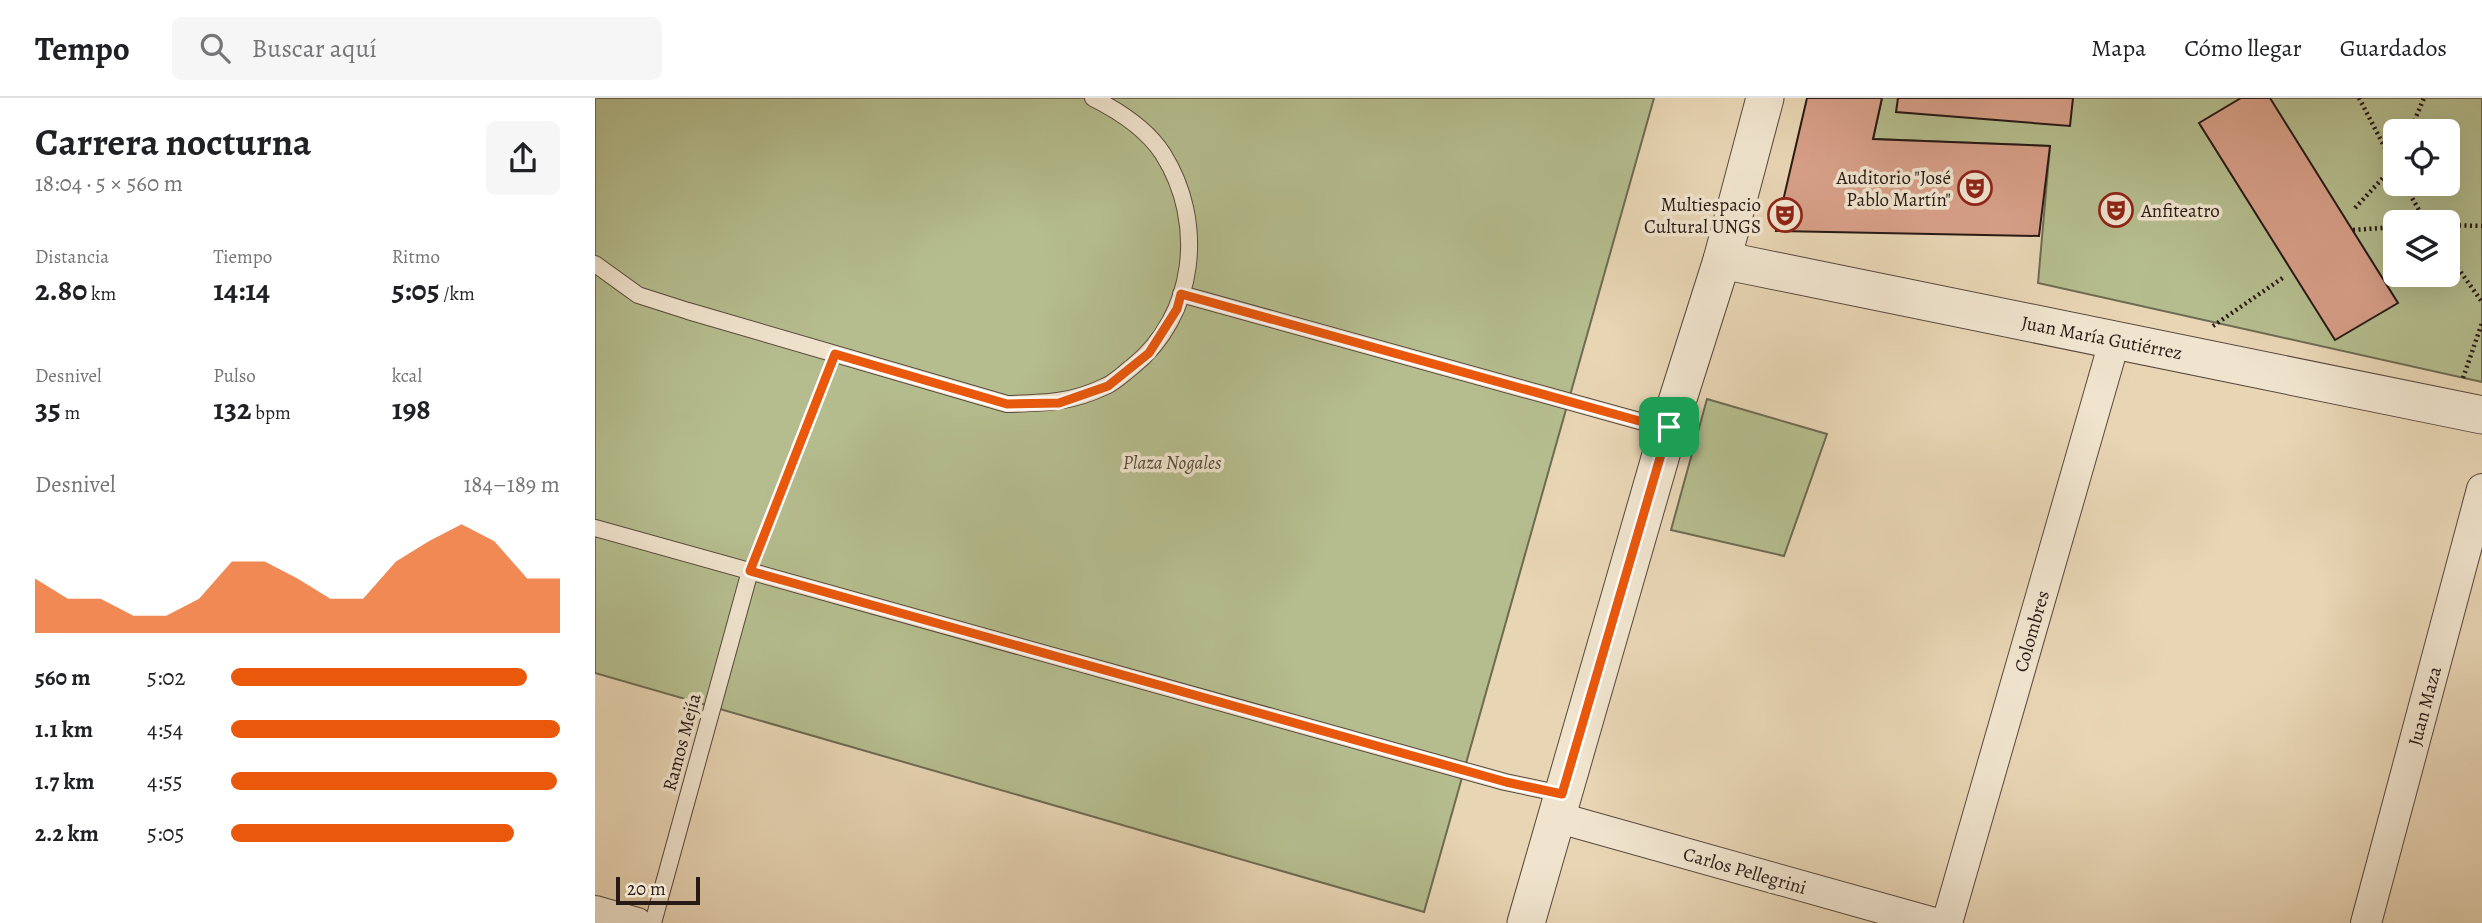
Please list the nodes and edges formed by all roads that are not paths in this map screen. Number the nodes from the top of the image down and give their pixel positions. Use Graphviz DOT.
graph roads {
  1 [pos="1093,98"];
  2 [pos="1765,98"];
  3 [pos="1722,260"];
  4 [pos="595,264"];
  5 [pos="1181,294"];
  6 [pos="2115,339"];
  7 [pos="2467,412"];
  8 [pos="1669,427"];
  9 [pos="2482,489"];
  10 [pos="595,528"];
  11 [pos="750,571"];
  12 [pos="1559,806"];
  13 [pos="595,911"];
  14 [pos="637,923"];
  15 [pos="653,923"];
  16 [pos="1525,923"];
  17 [pos="1934,923"];
  18 [pos="1947,923"];
  19 [pos="2366,923"];
  1 -- 5 [label="lane"];
  2 -- 3 [label="street"];
  3 -- 6 [label="street, Juan María Gutiérrez"];
  3 -- 8 [label="street"];
  4 -- 5 [label="lane"];
  5 -- 8 [label="lane"];
  6 -- 7 [label="street, Juan María Gutiérrez"];
  6 -- 18 [label="street, Colombres"];
  8 -- 12 [label="street"];
  9 -- 19 [label="street, Juan Maza"];
  10 -- 11 [label="lane, Carlos Pellegrini"];
  11 -- 12 [label="lane, Carlos Pellegrini"];
  11 -- 15 [label="lane, Ramos Mejía"];
  12 -- 16 [label="street"];
  12 -- 17 [label="street, Carlos Pellegrini"];
  13 -- 14 [label="street"];
}
